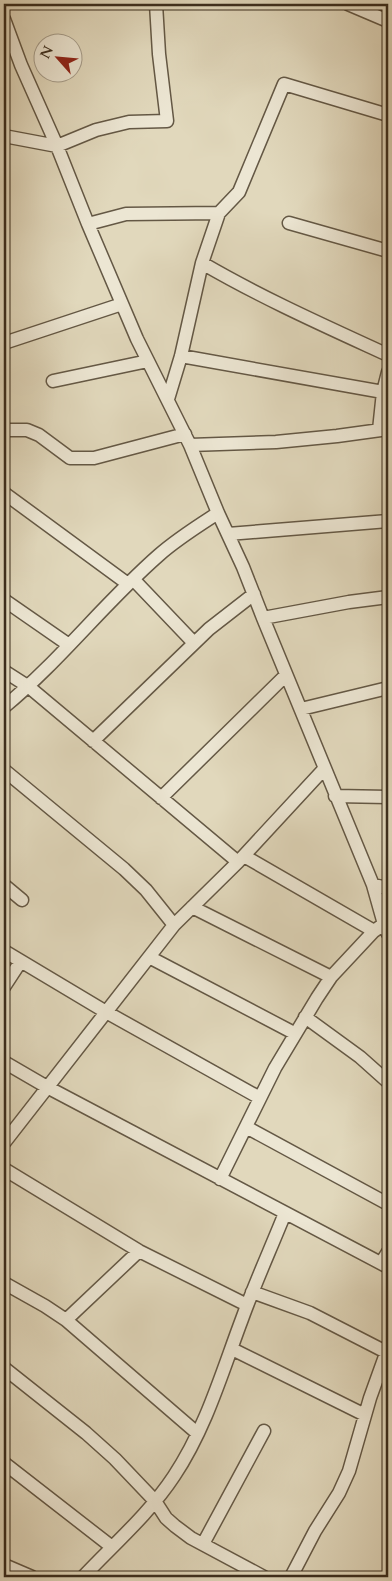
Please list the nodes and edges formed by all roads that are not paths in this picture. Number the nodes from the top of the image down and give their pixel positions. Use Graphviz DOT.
graph roads {
  1 [pos="156,4"];
  2 [pos="348,4"];
  3 [pos="4,19"];
  4 [pos="388,21"];
  5 [pos="388,115"];
  6 [pos="4,136"];
  7 [pos="58,146"];
  8 [pos="219,212"];
  9 [pos="289,223"];
  10 [pos="88,224"];
  11 [pos="388,251"];
  12 [pos="202,263"];
  13 [pos="122,304"];
  14 [pos="4,343"];
  15 [pos="388,354"];
  16 [pos="181,356"];
  17 [pos="148,361"];
  18 [pos="388,372"];
  19 [pos="53,381"];
  20 [pos="383,392"];
  21 [pos="168,399"];
  22 [pos="384,429"];
  23 [pos="4,430"];
  24 [pos="188,440"];
  25 [pos="4,493"];
  26 [pos="218,513"];
  27 [pos="388,521"];
  28 [pos="228,534"];
  29 [pos="131,581"];
  30 [pos="254,594"];
  31 [pos="388,597"];
  32 [pos="4,600"];
  33 [pos="263,618"];
  34 [pos="194,643"];
  35 [pos="69,645"];
  36 [pos="4,671"];
  37 [pos="286,675"];
  38 [pos="29,687"];
  39 [pos="388,688"];
  40 [pos="4,708"];
  41 [pos="301,709"];
  42 [pos="93,741"];
  43 [pos="324,768"];
  44 [pos="4,770"];
  45 [pos="335,796"];
  46 [pos="388,797"];
  47 [pos="161,798"];
  48 [pos="241,859"];
  49 [pos="4,885"];
  50 [pos="372,885"];
  51 [pos="388,888"];
  52 [pos="22,900"];
  53 [pos="192,907"];
  54 [pos="174,925"];
  55 [pos="382,930"];
  56 [pos="4,951"];
  57 [pos="149,957"];
  58 [pos="20,961"];
  59 [pos="331,977"];
  60 [pos="4,987"];
  61 [pos="106,1012"];
  62 [pos="305,1017"];
  63 [pos="294,1033"];
  64 [pos="4,1062"];
  65 [pos="388,1082"];
  66 [pos="47,1087"];
  67 [pos="260,1098"];
  68 [pos="246,1127"];
  69 [pos="4,1143"];
  70 [pos="4,1169"];
  71 [pos="220,1179"];
  72 [pos="388,1204"];
  73 [pos="285,1213"];
  74 [pos="138,1251"];
  75 [pos="386,1260"];
  76 [pos="4,1283"];
  77 [pos="252,1292"];
  78 [pos="248,1305"];
  79 [pos="66,1320"];
  80 [pos="232,1350"];
  81 [pos="387,1350"];
  82 [pos="4,1368"];
  83 [pos="365,1415"];
  84 [pos="264,1431"];
  85 [pos="197,1433"];
  86 [pos="4,1463"];
  87 [pos="155,1501"];
  88 [pos="203,1544"];
  89 [pos="112,1547"];
  90 [pos="4,1565"];
  91 [pos="32,1577"];
  92 [pos="83,1577"];
  93 [pos="264,1577"];
  94 [pos="291,1577"];
  1 -- 7 [label="street"];
  2 -- 4 [label="street"];
  3 -- 7 [label="street"];
  5 -- 8 [label="street"];
  6 -- 7 [label="street"];
  7 -- 10 [label="street"];
  8 -- 10 [label="street"];
  8 -- 12 [label="street"];
  9 -- 11 [label="street"];
  10 -- 13 [label="street"];
  12 -- 15 [label="street"];
  12 -- 16 [label="street"];
  13 -- 14 [label="street"];
  13 -- 17 [label="street"];
  16 -- 20 [label="street"];
  16 -- 21 [label="street"];
  17 -- 19 [label="street"];
  17 -- 21 [label="street"];
  18 -- 20 [label="street"];
  20 -- 22 [label="street"];
  21 -- 24 [label="street"];
  22 -- 24 [label="street"];
  23 -- 24 [label="street"];
  24 -- 26 [label="street"];
  25 -- 29 [label="street"];
  26 -- 28 [label="street"];
  26 -- 29 [label="street"];
  27 -- 28 [label="street"];
  28 -- 30 [label="street"];
  29 -- 34 [label="street"];
  29 -- 35 [label="street"];
  30 -- 33 [label="street"];
  30 -- 34 [label="street"];
  31 -- 33 [label="street"];
  32 -- 35 [label="street"];
  33 -- 37 [label="street"];
  34 -- 42 [label="street"];
  35 -- 38 [label="street"];
  36 -- 38 [label="street"];
  37 -- 41 [label="street"];
  37 -- 47 [label="street"];
  38 -- 40 [label="street"];
  38 -- 42 [label="street"];
  39 -- 41 [label="street"];
  41 -- 43 [label="street"];
  42 -- 47 [label="street"];
  43 -- 45 [label="street"];
  43 -- 48 [label="street"];
  44 -- 54 [label="street"];
  45 -- 46 [label="street"];
  45 -- 50 [label="street"];
  47 -- 48 [label="street"];
  48 -- 53 [label="street"];
  48 -- 55 [label="street"];
  49 -- 52 [label="street"];
  50 -- 51 [label="street"];
  50 -- 55 [label="street"];
  53 -- 54 [label="street"];
  53 -- 59 [label="street"];
  54 -- 57 [label="street"];
  55 -- 59 [label="street"];
  56 -- 58 [label="street"];
  57 -- 61 [label="street"];
  57 -- 63 [label="street"];
  58 -- 60 [label="street"];
  58 -- 61 [label="street"];
  59 -- 62 [label="street"];
  61 -- 66 [label="street"];
  61 -- 67 [label="street"];
  62 -- 63 [label="street"];
  62 -- 65 [label="street"];
  63 -- 67 [label="street"];
  64 -- 66 [label="street"];
  66 -- 69 [label="street"];
  66 -- 71 [label="street"];
  67 -- 68 [label="street"];
  68 -- 71 [label="street"];
  68 -- 72 [label="street"];
  70 -- 74 [label="street"];
  71 -- 73 [label="street"];
  73 -- 75 [label="street"];
  73 -- 77 [label="street"];
  74 -- 78 [label="street"];
  74 -- 79 [label="street"];
  76 -- 79 [label="street"];
  77 -- 78 [label="street"];
  77 -- 81 [label="street"];
  78 -- 80 [label="street"];
  79 -- 85 [label="street"];
  80 -- 83 [label="street"];
  80 -- 85 [label="street"];
  81 -- 83 [label="street"];
  82 -- 87 [label="street"];
  83 -- 94 [label="street"];
  84 -- 88 [label="street"];
  85 -- 87 [label="street"];
  86 -- 89 [label="street"];
  87 -- 88 [label="street"];
  87 -- 89 [label="street"];
  88 -- 93 [label="street"];
  89 -- 92 [label="street"];
  90 -- 91 [label="street"];
}
